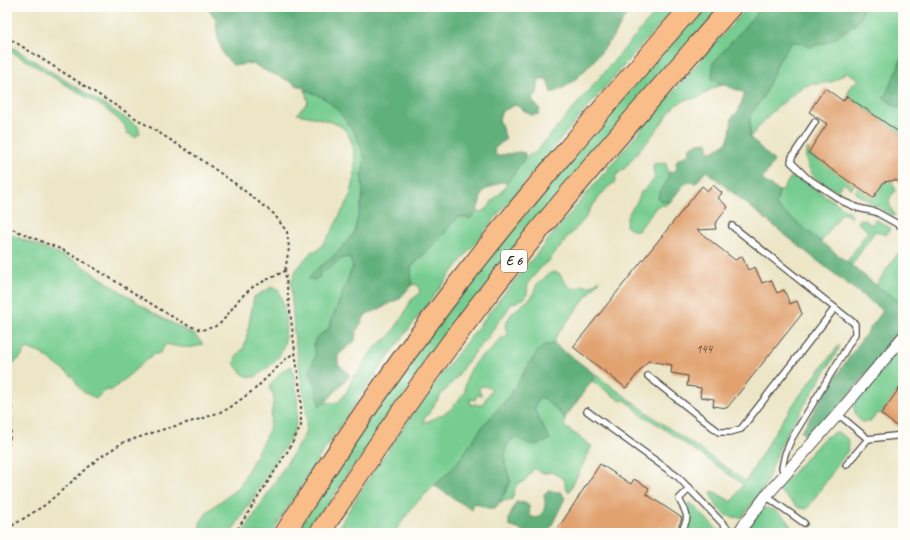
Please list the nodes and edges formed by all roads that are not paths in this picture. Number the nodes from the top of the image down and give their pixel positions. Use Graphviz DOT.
graph roads {
  1 [pos="691,7"];
  2 [pos="731,7"];
  3 [pos="815,122"];
  4 [pos="732,226"];
  5 [pos="903,227"];
  6 [pos="835,308"];
  7 [pos="903,337"];
  8 [pos="648,376"];
  9 [pos="587,411"];
  10 [pos="838,414"];
  11 [pos="903,435"];
  12 [pos="868,439"];
  13 [pos="846,465"];
  14 [pos="785,474"];
  15 [pos="690,488"];
  16 [pos="766,496"];
  17 [pos="804,523"];
  18 [pos="285,533"];
  19 [pos="320,533"];
  20 [pos="680,533"];
  21 [pos="732,533"];
  22 [pos="738,533"];
  1 -- 18 [label="highway, E 6"];
  2 -- 19 [label="highway, E 6"];
  3 -- 5 [label="lane"];
  4 -- 6 [label="lane"];
  6 -- 8 [label="lane"];
  6 -- 14 [label="lane"];
  7 -- 10 [label="street"];
  9 -- 15 [label="lane"];
  10 -- 12 [label="lane"];
  10 -- 14 [label="street"];
  11 -- 12 [label="lane"];
  12 -- 13 [label="lane"];
  14 -- 16 [label="street"];
  15 -- 20 [label="lane"];
  15 -- 21 [label="lane"];
  16 -- 17 [label="lane"];
  16 -- 22 [label="street"];
}
